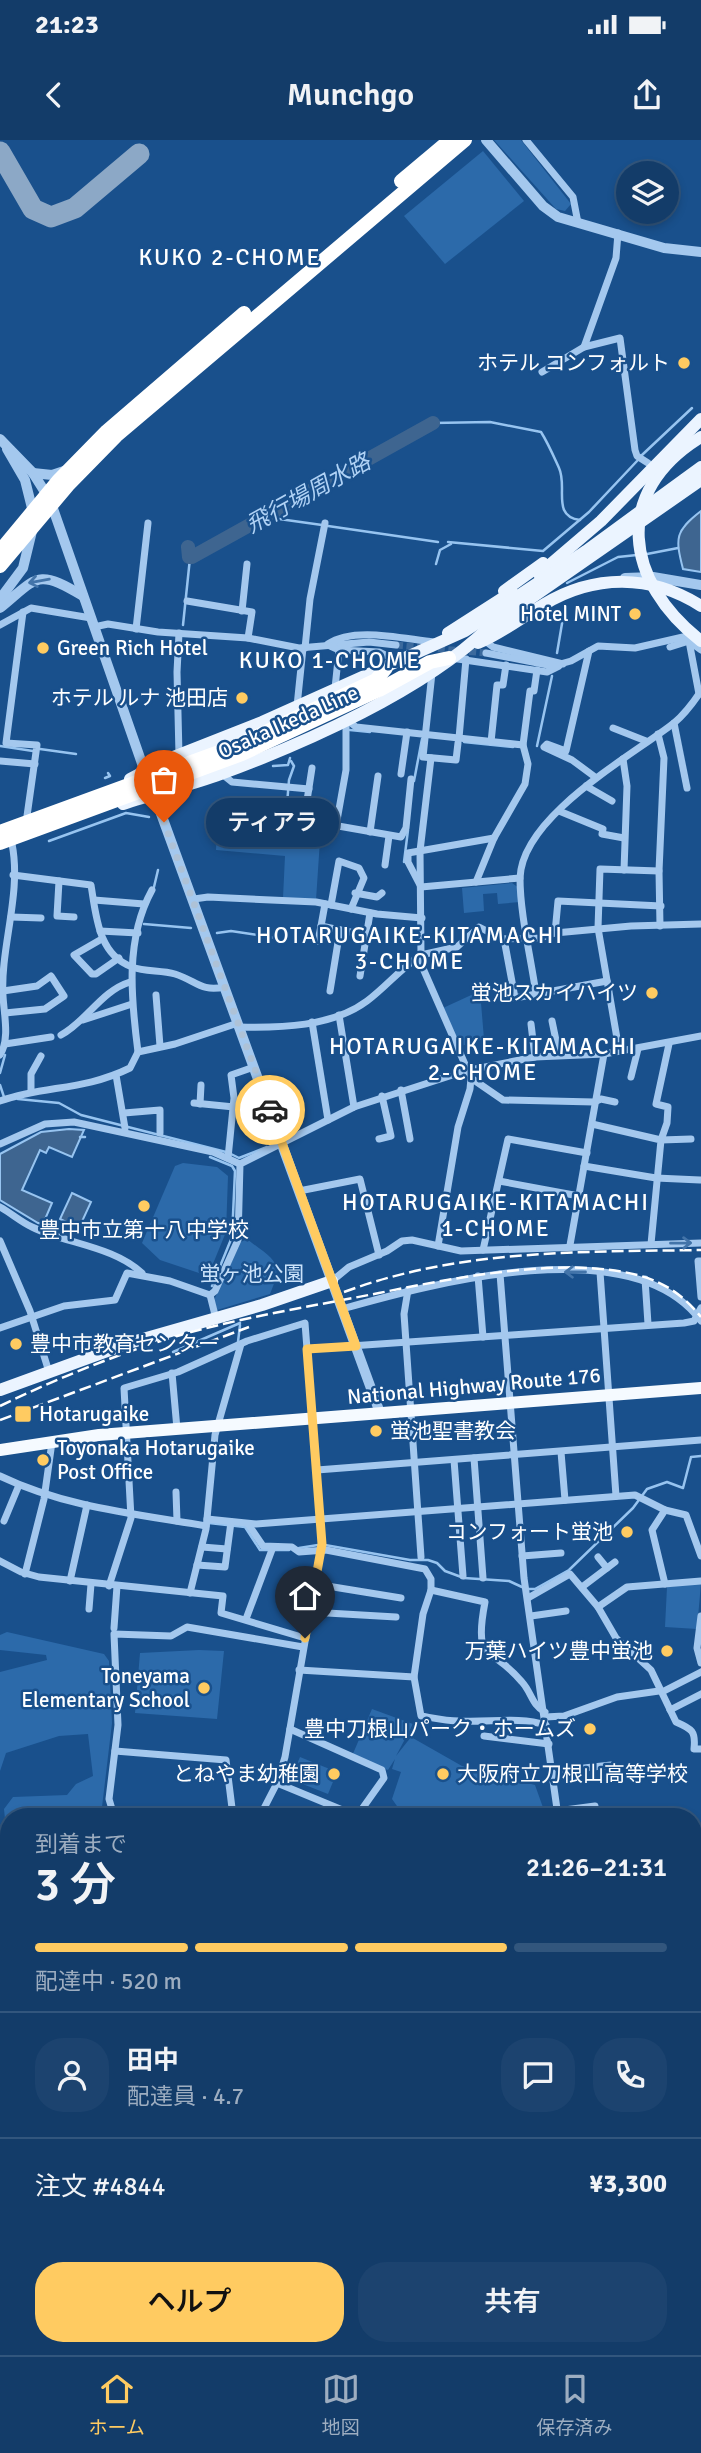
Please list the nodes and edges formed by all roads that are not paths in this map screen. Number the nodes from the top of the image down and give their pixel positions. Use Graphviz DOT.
graph roads {
  1 [pos="450,140"];
  2 [pos="458,140"];
  3 [pos="465,140"];
  4 [pos="486,140"];
  5 [pos="526,140"];
  6 [pos="578,223"];
  7 [pos="618,232"];
  8 [pos="701,252"];
  9 [pos="584,347"];
  10 [pos="542,373"];
  11 [pos="701,413"];
  12 [pos="701,419"];
  13 [pos="701,437"];
  14 [pos="1,441"];
  15 [pos="648,463"];
  16 [pos="74,466"];
  17 [pos="701,467"];
  18 [pos="33,473"];
  19 [pos="701,480"];
  20 [pos="701,487"];
  21 [pos="47,495"];
  22 [pos="664,506"];
  23 [pos="33,514"];
  24 [pos="148,523"];
  25 [pos="326,523"];
  26 [pos="0,551"];
  27 [pos="247,564"];
  28 [pos="0,566"];
  29 [pos="618,580"];
  30 [pos="701,585"];
  31 [pos="83,596"];
  32 [pos="0,599"];
  33 [pos="187,601"];
  34 [pos="488,605"];
  35 [pos="701,606"];
  36 [pos="0,608"];
  37 [pos="242,611"];
  38 [pos="23,612"];
  39 [pos="93,623"];
  40 [pos="0,625"];
  41 [pos="136,629"];
  42 [pos="179,633"];
  43 [pos="248,638"];
  44 [pos="437,641"];
  45 [pos="695,641"];
  46 [pos="328,644"];
  47 [pos="396,645"];
  48 [pos="485,647"];
  49 [pos="670,647"];
  50 [pos="304,648"];
  51 [pos="339,650"];
  52 [pos="701,650"];
  53 [pos="589,651"];
  54 [pos="467,653"];
  55 [pos="449,658"];
  56 [pos="563,664"];
  57 [pos="392,665"];
  58 [pos="506,665"];
  59 [pos="432,667"];
  60 [pos="537,670"];
  61 [pos="335,688"];
  62 [pos="700,692"];
  63 [pos="297,706"];
  64 [pos="324,711"];
  65 [pos="346,719"];
  66 [pos="674,723"];
  67 [pos="613,728"];
  68 [pos="407,732"];
  69 [pos="425,733"];
  70 [pos="658,734"];
  71 [pos="458,740"];
  72 [pos="646,741"];
  73 [pos="491,742"];
  74 [pos="523,745"];
  75 [pos="179,755"];
  76 [pos="431,758"];
  77 [pos="623,759"];
  78 [pos="0,761"];
  79 [pos="35,764"];
  80 [pos="312,768"];
  81 [pos="145,771"];
  82 [pos="222,774"];
  83 [pos="401,774"];
  84 [pos="379,776"];
  85 [pos="595,777"];
  86 [pos="411,779"];
  87 [pos="586,786"];
  88 [pos="687,788"];
  89 [pos="309,789"];
  90 [pos="154,796"];
  91 [pos="409,800"];
  92 [pos="426,801"];
  93 [pos="612,802"];
  94 [pos="559,811"];
  95 [pos="27,816"];
  96 [pos="0,826"];
  97 [pos="336,826"];
  98 [pos="0,832"];
  99 [pos="370,832"];
  100 [pos="389,836"];
  101 [pos="494,838"];
  102 [pos="624,838"];
  103 [pos="4,845"];
  104 [pos="420,850"];
  105 [pos="385,865"];
  106 [pos="624,870"];
  107 [pos="659,871"];
  108 [pos="13,875"];
  109 [pos="520,878"];
  110 [pos="59,881"];
  111 [pos="477,882"];
  112 [pos="421,887"];
  113 [pos="152,890"];
  114 [pos="355,893"];
  115 [pos="382,893"];
  116 [pos="194,899"];
  117 [pos="94,900"];
  118 [pos="598,902"];
  119 [pos="144,904"];
  120 [pos="328,905"];
  121 [pos="661,906"];
  122 [pos="351,909"];
  123 [pos="370,913"];
  124 [pos="11,917"];
  125 [pos="41,918"];
  126 [pos="74,918"];
  127 [pos="422,918"];
  128 [pos="701,924"];
  129 [pos="321,926"];
  130 [pos="660,926"];
  131 [pos="598,928"];
  132 [pos="340,930"];
  133 [pos="100,931"];
  134 [pos="138,933"];
  135 [pos="555,933"];
  136 [pos="366,935"];
  137 [pos="528,937"];
  138 [pos="504,939"];
  139 [pos="100,940"];
  140 [pos="318,941"];
  141 [pos="419,956"];
  142 [pos="119,958"];
  143 [pos="132,967"];
  144 [pos="360,975"];
  145 [pos="607,981"];
  146 [pos="130,982"];
  147 [pos="225,987"];
  148 [pos="330,991"];
  149 [pos="2,993"];
  150 [pos="536,994"];
  151 [pos="156,995"];
  152 [pos="132,1004"];
  153 [pos="5,1013"];
  154 [pos="339,1014"];
  155 [pos="83,1020"];
  156 [pos="552,1021"];
  157 [pos="2,1022"];
  158 [pos="312,1022"];
  159 [pos="531,1024"];
  160 [pos="239,1025"];
  161 [pos="61,1035"];
  162 [pos="701,1036"];
  163 [pos="51,1037"];
  164 [pos="5,1044"];
  165 [pos="669,1044"];
  166 [pos="160,1046"];
  167 [pos="638,1049"];
  168 [pos="619,1050"];
  169 [pos="138,1052"];
  170 [pos="604,1054"];
  171 [pos="0,1055"];
  172 [pos="559,1055"];
  173 [pos="41,1056"];
  174 [pos="535,1057"];
  175 [pos="254,1067"];
  176 [pos="468,1074"];
  177 [pos="116,1075"];
  178 [pos="632,1077"];
  179 [pos="201,1085"];
  180 [pos="401,1090"];
  181 [pos="31,1091"];
  182 [pos="382,1096"];
  183 [pos="3,1100"];
  184 [pos="594,1102"];
  185 [pos="615,1102"];
  186 [pos="234,1107"];
  187 [pos="354,1107"];
  188 [pos="124,1113"];
  189 [pos="328,1121"];
  190 [pos="592,1124"];
  191 [pos="125,1128"];
  192 [pos="160,1133"];
  193 [pos="379,1139"];
  194 [pos="410,1139"];
  195 [pos="691,1139"];
  196 [pos="661,1140"];
  197 [pos="0,1144"];
  198 [pos="282,1145"];
  199 [pos="587,1153"];
  200 [pos="228,1158"];
  201 [pos="240,1164"];
  202 [pos="584,1166"];
  203 [pos="656,1178"];
  204 [pos="700,1180"];
  205 [pos="499,1181"];
  206 [pos="299,1191"];
  207 [pos="579,1196"];
  208 [pos="0,1207"];
  209 [pos="0,1241"];
  210 [pos="701,1242"];
  211 [pos="651,1244"];
  212 [pos="570,1245"];
  213 [pos="438,1246"];
  214 [pos="483,1250"];
  215 [pos="379,1255"];
  216 [pos="701,1261"];
  217 [pos="600,1272"];
  218 [pos="142,1273"];
  219 [pos="500,1274"];
  220 [pos="478,1276"];
  221 [pos="645,1279"];
  222 [pos="332,1281"];
  223 [pos="408,1290"];
  224 [pos="210,1295"];
  225 [pos="701,1297"];
  226 [pos="701,1308"];
  227 [pos="342,1309"];
  228 [pos="30,1315"];
  229 [pos="216,1319"];
  230 [pos="699,1319"];
  231 [pos="648,1324"];
  232 [pos="603,1327"];
  233 [pos="0,1328"];
  234 [pos="506,1336"];
  235 [pos="483,1337"];
  236 [pos="407,1342"];
  237 [pos="241,1344"];
  238 [pos="356,1346"];
  239 [pos="307,1349"];
  240 [pos="49,1371"];
  241 [pos="172,1373"];
  242 [pos="701,1388"];
  243 [pos="0,1390"];
  244 [pos="609,1395"];
  245 [pos="511,1403"];
  246 [pos="411,1411"];
  247 [pos="380,1413"];
  248 [pos="312,1419"];
  249 [pos="218,1426"];
  250 [pos="177,1429"];
  251 [pos="125,1434"];
  252 [pos="701,1440"];
  253 [pos="52,1442"];
  254 [pos="613,1448"];
  255 [pos="0,1450"];
  256 [pos="561,1452"];
  257 [pos="515,1455"];
  258 [pos="474,1458"];
  259 [pos="454,1460"];
  260 [pos="415,1462"];
  261 [pos="317,1470"];
  262 [pos="0,1476"];
  263 [pos="19,1485"];
  264 [pos="176,1492"];
  265 [pos="45,1493"];
  266 [pos="616,1496"];
  267 [pos="565,1500"];
  268 [pos="519,1504"];
  269 [pos="87,1505"];
  270 [pos="477,1507"];
  271 [pos="457,1508"];
  272 [pos="665,1510"];
  273 [pos="419,1511"];
  274 [pos="131,1516"];
  275 [pos="319,1519"];
  276 [pos="4,1521"];
  277 [pos="177,1521"];
  278 [pos="206,1522"];
  279 [pos="230,1524"];
  280 [pos="248,1524"];
  281 [pos="202,1547"];
  282 [pos="228,1549"];
  283 [pos="272,1549"];
  284 [pos="321,1549"];
  285 [pos="561,1553"];
  286 [pos="523,1556"];
  287 [pos="701,1556"];
  288 [pos="421,1557"];
  289 [pos="598,1557"];
  290 [pos="0,1561"];
  291 [pos="615,1562"];
  292 [pos="197,1565"];
  293 [pos="607,1567"];
  294 [pos="25,1574"];
  295 [pos="463,1576"];
  296 [pos="483,1578"];
  297 [pos="70,1581"];
  298 [pos="701,1581"];
  299 [pos="91,1584"];
  300 [pos="315,1584"];
  301 [pos="665,1584"];
  302 [pos="113,1586"];
  303 [pos="582,1587"];
  304 [pos="431,1590"];
  305 [pos="190,1593"];
  306 [pos="401,1598"];
  307 [pos="528,1598"];
  308 [pos="598,1607"];
  309 [pos="89,1609"];
  310 [pos="566,1611"];
  311 [pos="310,1612"];
  312 [pos="531,1616"];
  313 [pos="701,1616"];
  314 [pos="396,1617"];
  315 [pos="246,1619"];
  316 [pos="114,1628"];
  317 [pos="304,1643"];
  318 [pos="701,1663"];
  319 [pos="299,1670"];
  320 [pos="701,1672"];
  321 [pos="414,1677"];
  322 [pos="660,1692"];
  323 [pos="701,1694"];
  324 [pos="670,1710"];
  325 [pos="546,1718"];
  326 [pos="290,1729"];
  327 [pos="484,1736"];
  328 [pos="549,1744"];
  329 [pos="701,1749"];
  330 [pos="116,1751"];
  331 [pos="611,1765"];
  332 [pos="552,1776"];
  333 [pos="277,1783"];
  334 [pos="595,1806"];
  335 [pos="112,1808"];
  336 [pos="232,1808"];
  337 [pos="264,1808"];
  338 [pos="338,1808"];
  339 [pos="363,1808"];
  340 [pos="557,1808"];
  341 [pos="586,1808"];
  1 -- 26 [label="highway"];
  2 -- 16 [label="street"];
  3 -- 28 [label="highway"];
  4 -- 6 [label="street"];
  5 -- 6 [label="street"];
  6 -- 7 [label="street"];
  7 -- 8 [label="street"];
  7 -- 9 [label="street"];
  9 -- 10 [label="street"];
  9 -- 15 [label="street"];
  11 -- 15 [label="main road"];
  12 -- 34 [label="main road"];
  13 -- 45 [label="main road"];
  14 -- 18 [label="street"];
  14 -- 23 [label="street"];
  15 -- 34 [label="main road"];
  16 -- 18 [label="street"];
  16 -- 21 [label="street"];
  17 -- 44 [label="main road, Osaka Ikeda Line"];
  18 -- 21 [label="street"];
  19 -- 22 [label="main road"];
  20 -- 22 [label="main road"];
  21 -- 23 [label="street"];
  21 -- 31 [label="street"];
  22 -- 54 [label="main road"];
  23 -- 32 [label="street"];
  24 -- 41 [label="street"];
  25 -- 50 [label="street"];
  27 -- 37 [label="street"];
  29 -- 30 [label="street"];
  29 -- 35 [label="main road"];
  29 -- 48 [label="main road"];
  31 -- 36 [label="street, one-way"];
  31 -- 39 [label="street"];
  33 -- 37 [label="street"];
  34 -- 44 [label="main road"];
  37 -- 43 [label="street"];
  38 -- 39 [label="street"];
  38 -- 40 [label="street"];
  38 -- 79 [label="street"];
  39 -- 41 [label="street"];
  39 -- 81 [label="street"];
  41 -- 42 [label="street"];
  42 -- 43 [label="street"];
  42 -- 75 [label="street"];
  43 -- 50 [label="street"];
  44 -- 46 [label="street"];
  44 -- 57 [label="main road, Osaka Ikeda Line"];
  45 -- 49 [label="street"];
  45 -- 52 [label="street"];
  45 -- 53 [label="street"];
  45 -- 62 [label="street"];
  46 -- 47 [label="street"];
  46 -- 50 [label="street"];
  46 -- 51 [label="street"];
  48 -- 54 [label="main road"];
  48 -- 56 [label="street"];
  48 -- 56 [label="street"];
  50 -- 63 [label="street"];
  51 -- 57 [label="street"];
  51 -- 61 [label="street"];
  53 -- 56 [label="street"];
  53 -- 85 [label="street"];
  54 -- 55 [label="main road"];
  54 -- 58 [label="street"];
  54 -- 71 [label="street"];
  55 -- 59 [label="highway"];
  56 -- 60 [label="street"];
  57 -- 61 [label="main road, Osaka Ikeda Line"];
  57 -- 64 [label="highway"];
  58 -- 60 [label="street"];
  58 -- 73 [label="street"];
  59 -- 64 [label="highway"];
  59 -- 65 [label="main road, Osaka Ikeda Line"];
  59 -- 69 [label="street"];
  60 -- 74 [label="street"];
  61 -- 63 [label="main road, Osaka Ikeda Line"];
  62 -- 66 [label="street"];
  63 -- 75 [label="main road, Osaka Ikeda Line"];
  64 -- 98 [label="highway"];
  64 -- 103 [label="highway"];
  65 -- 68 [label="street"];
  65 -- 82 [label="main road, Osaka Ikeda Line"];
  65 -- 97 [label="street"];
  66 -- 70 [label="street"];
  66 -- 88 [label="street"];
  67 -- 72 [label="street"];
  68 -- 69 [label="street"];
  68 -- 83 [label="street"];
  69 -- 71 [label="street"];
  69 -- 76 [label="street"];
  70 -- 72 [label="street"];
  70 -- 107 [label="street"];
  71 -- 73 [label="street"];
  71 -- 76 [label="street"];
  72 -- 77 [label="street"];
  73 -- 74 [label="street"];
  74 -- 101 [label="street"];
  75 -- 81 [label="main road, Osaka Ikeda Line"];
  76 -- 92 [label="street"];
  77 -- 85 [label="street"];
  77 -- 102 [label="street"];
  78 -- 79 [label="street"];
  79 -- 95 [label="street"];
  80 -- 89 [label="street"];
  81 -- 90 [label="street"];
  81 -- 95 [label="main road, Osaka Ikeda Line"];
  82 -- 89 [label="street"];
  82 -- 90 [label="main road, Osaka Ikeda Line"];
  84 -- 99 [label="street"];
  85 -- 87 [label="street"];
  86 -- 91 [label="street"];
  87 -- 93 [label="street"];
  87 -- 94 [label="street"];
  89 -- 97 [label="street"];
  90 -- 103 [label="main road, Osaka Ikeda Line"];
  90 -- 116 [label="street"];
  91 -- 92 [label="street"];
  91 -- 100 [label="street"];
  92 -- 104 [label="street"];
  94 -- 102 [label="street"];
  94 -- 109 [label="street"];
  95 -- 96 [label="main road, Osaka Ikeda Line"];
  97 -- 99 [label="street"];
  99 -- 100 [label="street"];
  100 -- 105 [label="street"];
  101 -- 104 [label="street"];
  101 -- 111 [label="street"];
  102 -- 106 [label="street"];
  103 -- 108 [label="street"];
  104 -- 112 [label="street"];
  104 -- 112 [label="street"];
  106 -- 107 [label="street"];
  106 -- 118 [label="street"];
  107 -- 121 [label="street"];
  108 -- 110 [label="street"];
  108 -- 124 [label="street"];
  109 -- 111 [label="street"];
  109 -- 137 [label="street"];
  110 -- 117 [label="street"];
  110 -- 126 [label="street"];
  111 -- 112 [label="street"];
  112 -- 127 [label="street"];
  113 -- 119 [label="street"];
  114 -- 115 [label="street"];
  114 -- 120 [label="street"];
  114 -- 122 [label="street"];
  116 -- 120 [label="street"];
  116 -- 147 [label="street"];
  117 -- 119 [label="street"];
  117 -- 133 [label="street"];
  118 -- 121 [label="street"];
  118 -- 131 [label="street"];
  118 -- 135 [label="street"];
  119 -- 134 [label="street"];
  120 -- 122 [label="street"];
  120 -- 129 [label="street"];
  121 -- 130 [label="street"];
  122 -- 123 [label="street"];
  123 -- 127 [label="street"];
  123 -- 136 [label="street"];
  124 -- 125 [label="street"];
  124 -- 149 [label="street"];
  127 -- 141 [label="street"];
  128 -- 130 [label="street"];
  129 -- 132 [label="street"];
  129 -- 140 [label="street"];
  130 -- 131 [label="street"];
  131 -- 135 [label="street"];
  131 -- 145 [label="street"];
  132 -- 136 [label="street"];
  132 -- 148 [label="street"];
  133 -- 134 [label="street"];
  133 -- 139 [label="street"];
  134 -- 143 [label="street"];
  135 -- 137 [label="street"];
  136 -- 144 [label="street"];
  137 -- 138 [label="street"];
  137 -- 150 [label="street"];
  138 -- 141 [label="street"];
  138 -- 150 [label="street"];
  139 -- 142 [label="street"];
  139 -- 142 [label="street"];
  141 -- 154 [label="street"];
  141 -- 176 [label="street"];
  142 -- 143 [label="street"];
  143 -- 146 [label="street"];
  143 -- 147 [label="street"];
  145 -- 150 [label="street"];
  145 -- 168 [label="street"];
  146 -- 152 [label="street"];
  146 -- 155 [label="street"];
  147 -- 160 [label="street"];
  149 -- 153 [label="street"];
  149 -- 153 [label="street"];
  151 -- 166 [label="street"];
  152 -- 155 [label="street"];
  152 -- 169 [label="street"];
  153 -- 157 [label="street"];
  154 -- 158 [label="street"];
  154 -- 187 [label="street"];
  155 -- 161 [label="street"];
  156 -- 172 [label="street"];
  157 -- 164 [label="street"];
  158 -- 160 [label="street"];
  158 -- 189 [label="street"];
  159 -- 174 [label="street"];
  160 -- 166 [label="street"];
  160 -- 175 [label="street"];
  162 -- 165 [label="street"];
  163 -- 164 [label="street"];
  164 -- 171 [label="street"];
  165 -- 167 [label="street"];
  165 -- 196 [label="street"];
  166 -- 169 [label="street"];
  167 -- 168 [label="street"];
  167 -- 178 [label="street"];
  168 -- 170 [label="street"];
  169 -- 177 [label="street"];
  170 -- 172 [label="street"];
  170 -- 184 [label="street"];
  172 -- 174 [label="street"];
  173 -- 181 [label="street"];
  174 -- 176 [label="street"];
  175 -- 186 [label="street"];
  175 -- 198 [label="street"];
  176 -- 180 [label="street"];
  176 -- 184 [label="street"];
  176 -- 213 [label="street"];
  177 -- 181 [label="street"];
  177 -- 188 [label="street"];
  179 -- 186 [label="street"];
  180 -- 182 [label="street"];
  180 -- 194 [label="street"];
  181 -- 183 [label="street"];
  182 -- 187 [label="street"];
  182 -- 193 [label="street"];
  184 -- 185 [label="street"];
  184 -- 190 [label="street"];
  186 -- 200 [label="street"];
  187 -- 189 [label="street"];
  188 -- 191 [label="street"];
  188 -- 192 [label="street"];
  189 -- 198 [label="street"];
  190 -- 196 [label="street"];
  190 -- 199 [label="street"];
  195 -- 196 [label="street"];
  196 -- 203 [label="street"];
  197 -- 200 [label="street"];
  198 -- 201 [label="street"];
  198 -- 206 [label="street"];
  199 -- 202 [label="street"];
  199 -- 205 [label="street"];
  200 -- 201 [label="street"];
  201 -- 224 [label="street"];
  202 -- 203 [label="street"];
  202 -- 207 [label="street"];
  203 -- 204 [label="street"];
  203 -- 211 [label="street"];
  205 -- 207 [label="street"];
  205 -- 214 [label="street"];
  206 -- 215 [label="street"];
  206 -- 222 [label="street"];
  207 -- 212 [label="street"];
  208 -- 218 [label="street"];
  209 -- 228 [label="street"];
  211 -- 210 [label="street, one-way"];
  211 -- 212 [label="street"];
  212 -- 214 [label="street"];
  213 -- 214 [label="street"];
  213 -- 215 [label="street"];
  215 -- 222 [label="street"];
  216 -- 225 [label="street"];
  217 -- 219 [label="street, one-way"];
  217 -- 221 [label="street"];
  217 -- 232 [label="street"];
  218 -- 224 [label="street"];
  218 -- 228 [label="street"];
  219 -- 220 [label="street"];
  219 -- 234 [label="street"];
  220 -- 223 [label="street"];
  220 -- 235 [label="street"];
  221 -- 230 [label="street"];
  221 -- 231 [label="street"];
  222 -- 227 [label="street"];
  222 -- 229 [label="main road"];
  223 -- 227 [label="street"];
  223 -- 236 [label="street"];
  224 -- 229 [label="street"];
  226 -- 230 [label="street"];
  227 -- 238 [label="street"];
  228 -- 233 [label="street"];
  228 -- 240 [label="street"];
  229 -- 240 [label="main road"];
  230 -- 231 [label="street"];
  231 -- 232 [label="street"];
  232 -- 234 [label="street"];
  232 -- 244 [label="street"];
  234 -- 235 [label="street"];
  234 -- 245 [label="street"];
  235 -- 236 [label="street"];
  236 -- 238 [label="street"];
  236 -- 246 [label="street"];
  237 -- 239 [label="street"];
  237 -- 241 [label="street"];
  237 -- 249 [label="street"];
  238 -- 239 [label="street"];
  238 -- 247 [label="street"];
  239 -- 248 [label="street"];
  240 -- 243 [label="main road"];
  241 -- 250 [label="street"];
  241 -- 251 [label="street"];
  242 -- 244 [label="highway, National Highway Route 176"];
  244 -- 245 [label="highway, National Highway Route 176"];
  244 -- 254 [label="street"];
  245 -- 246 [label="highway, National Highway Route 176"];
  245 -- 257 [label="street"];
  246 -- 247 [label="highway, National Highway Route 176"];
  246 -- 260 [label="street"];
  247 -- 248 [label="highway, National Highway Route 176"];
  248 -- 249 [label="highway, National Highway Route 176"];
  248 -- 261 [label="street"];
  249 -- 250 [label="highway, National Highway Route 176"];
  249 -- 278 [label="street"];
  250 -- 251 [label="highway, National Highway Route 176"];
  251 -- 253 [label="highway, National Highway Route 176"];
  251 -- 274 [label="street"];
  252 -- 254 [label="street"];
  253 -- 255 [label="highway, National Highway Route 176"];
  253 -- 265 [label="street"];
  254 -- 256 [label="street"];
  254 -- 266 [label="street"];
  256 -- 257 [label="street"];
  256 -- 267 [label="street"];
  257 -- 258 [label="street"];
  257 -- 268 [label="street"];
  258 -- 259 [label="street"];
  258 -- 270 [label="street"];
  259 -- 260 [label="street"];
  259 -- 271 [label="street"];
  260 -- 261 [label="street"];
  260 -- 273 [label="street"];
  261 -- 275 [label="street"];
  262 -- 263 [label="street"];
  263 -- 265 [label="street"];
  263 -- 276 [label="street"];
  264 -- 277 [label="street"];
  265 -- 269 [label="street"];
  265 -- 294 [label="street"];
  266 -- 267 [label="street"];
  266 -- 272 [label="street"];
  267 -- 268 [label="street"];
  268 -- 270 [label="street"];
  268 -- 286 [label="street"];
  269 -- 274 [label="street"];
  269 -- 297 [label="street"];
  270 -- 271 [label="street"];
  270 -- 296 [label="street"];
  271 -- 273 [label="street"];
  271 -- 295 [label="street"];
  272 -- 287 [label="street"];
  272 -- 301 [label="street"];
  273 -- 275 [label="street"];
  273 -- 288 [label="street"];
  274 -- 277 [label="street"];
  274 -- 302 [label="street"];
  275 -- 280 [label="street"];
  275 -- 284 [label="street"];
  277 -- 278 [label="street"];
  278 -- 279 [label="street"];
  278 -- 281 [label="street"];
  279 -- 280 [label="street"];
  279 -- 282 [label="street"];
  280 -- 283 [label="street"];
  281 -- 282 [label="street"];
  281 -- 292 [label="street"];
  282 -- 292 [label="street"];
  283 -- 284 [label="street"];
  283 -- 315 [label="street"];
  284 -- 300 [label="street"];
  284 -- 304 [label="street"];
  285 -- 286 [label="street"];
  286 -- 307 [label="street"];
  289 -- 293 [label="street"];
  290 -- 294 [label="street"];
  291 -- 293 [label="street"];
  292 -- 305 [label="street"];
  293 -- 303 [label="street"];
  294 -- 297 [label="street"];
  297 -- 299 [label="street"];
  298 -- 301 [label="street"];
  299 -- 302 [label="street"];
  299 -- 309 [label="street"];
  300 -- 306 [label="street"];
  300 -- 311 [label="street"];
  301 -- 308 [label="street"];
  302 -- 305 [label="street"];
  302 -- 316 [label="street"];
  303 -- 307 [label="street"];
  303 -- 308 [label="street"];
  304 -- 321 [label="street"];
  304 -- 325 [label="street"];
  305 -- 315 [label="street"];
  307 -- 312 [label="street"];
  308 -- 322 [label="street"];
  310 -- 312 [label="street"];
  311 -- 314 [label="street"];
  311 -- 317 [label="street"];
  312 -- 325 [label="street"];
  313 -- 318 [label="street"];
  315 -- 317 [label="street"];
  317 -- 319 [label="street"];
  317 -- 330 [label="street"];
  319 -- 321 [label="street"];
  319 -- 326 [label="street"];
  320 -- 322 [label="street"];
  321 -- 325 [label="street"];
  322 -- 324 [label="street"];
  322 -- 325 [label="street"];
  323 -- 324 [label="street"];
  324 -- 329 [label="street"];
  325 -- 328 [label="street"];
  326 -- 333 [label="street"];
  326 -- 339 [label="street"];
  327 -- 328 [label="street"];
  328 -- 332 [label="street"];
  330 -- 335 [label="street"];
  330 -- 336 [label="street"];
  331 -- 332 [label="street"];
  332 -- 340 [label="street"];
  333 -- 337 [label="street"];
  333 -- 338 [label="street"];
  334 -- 341 [label="street"];
}
